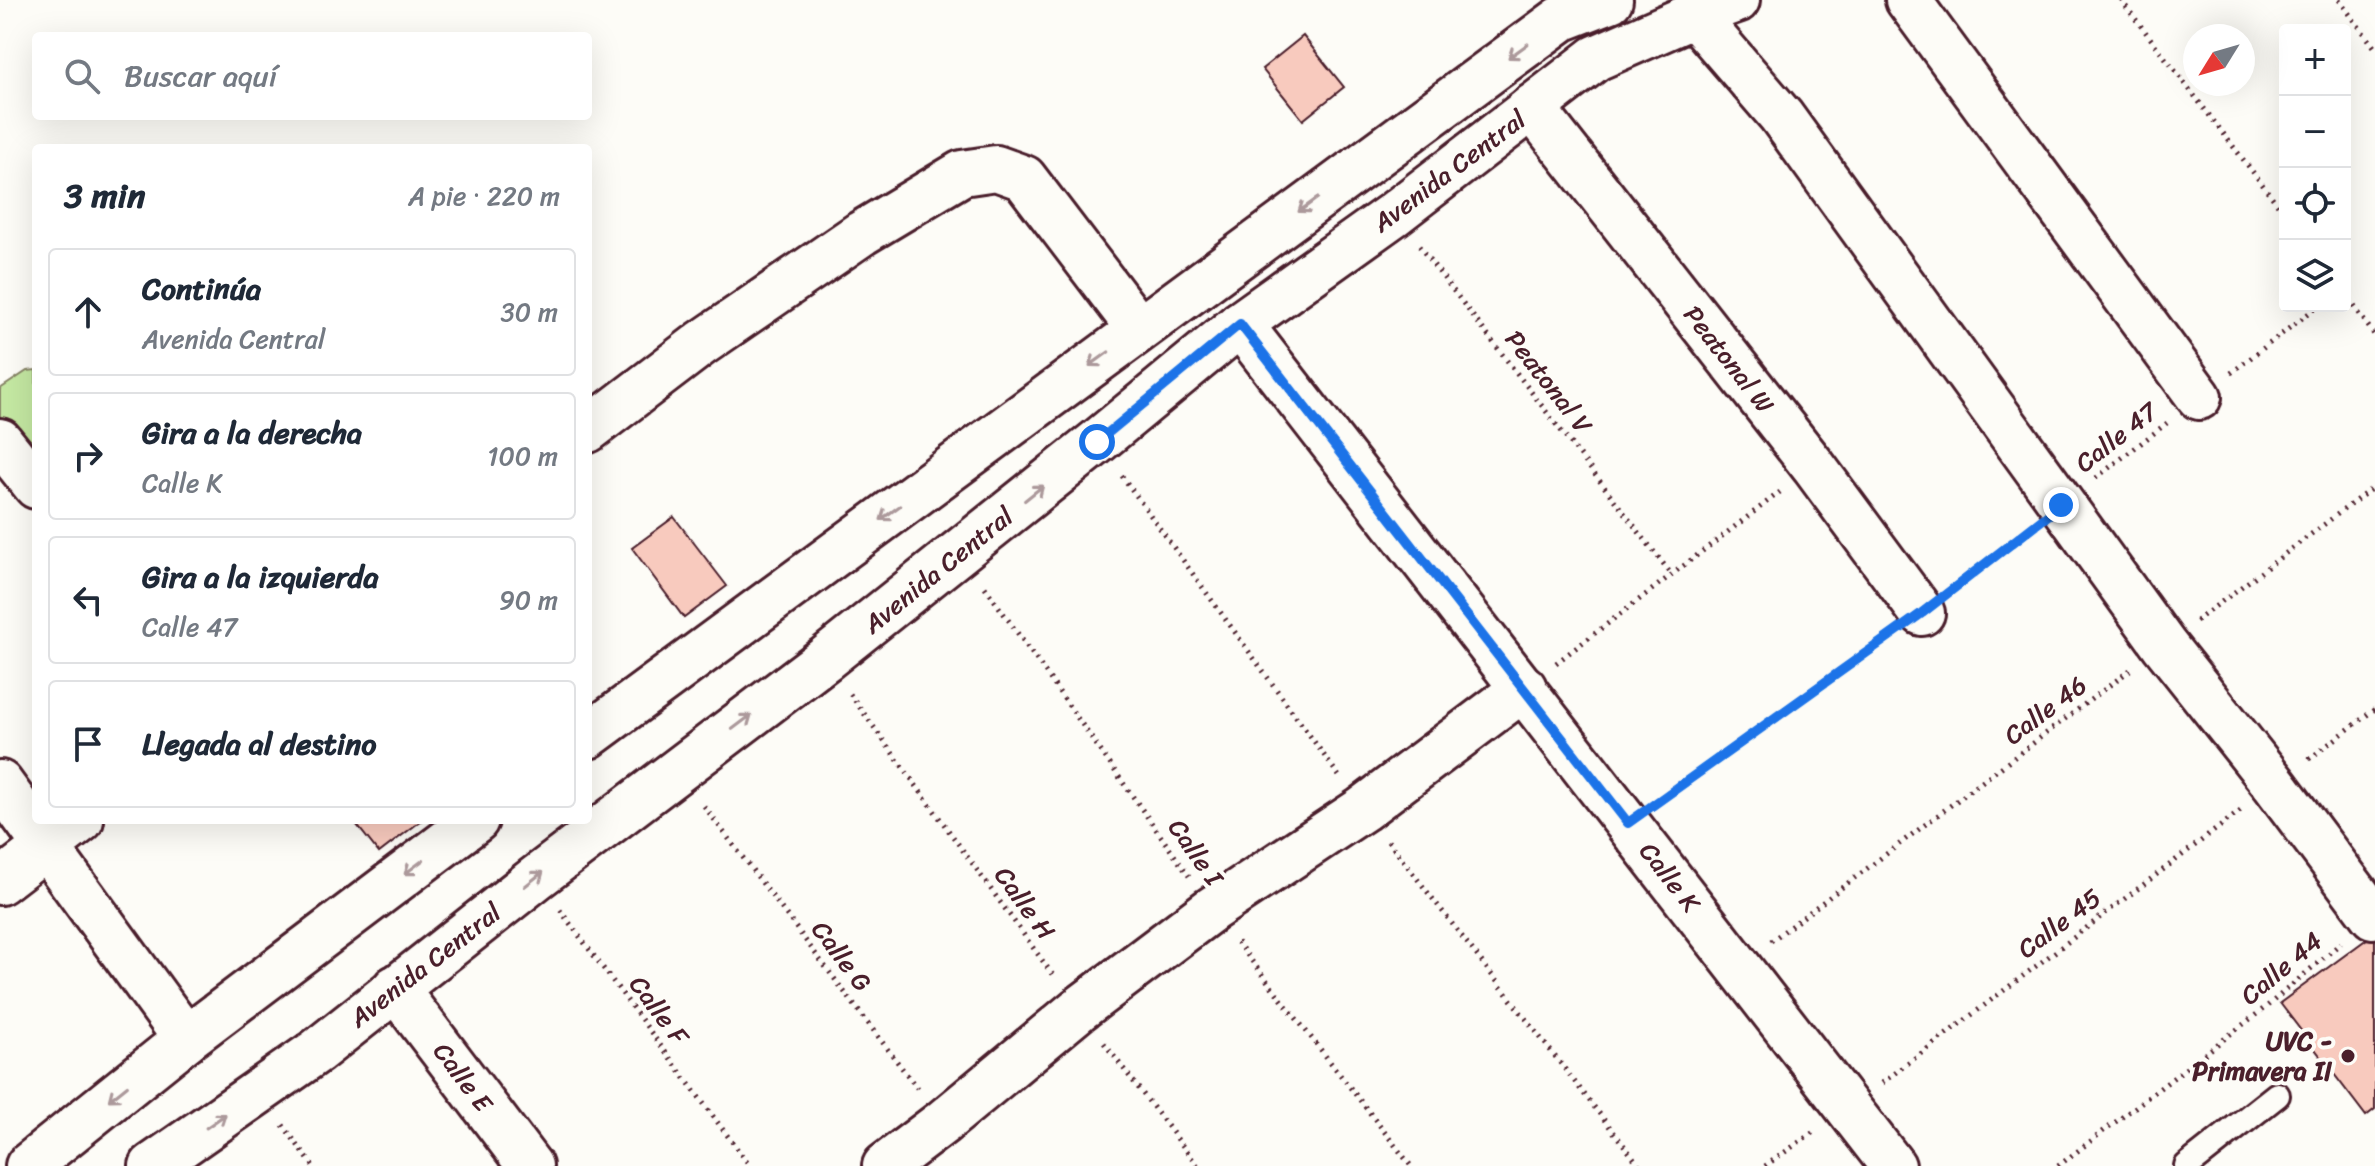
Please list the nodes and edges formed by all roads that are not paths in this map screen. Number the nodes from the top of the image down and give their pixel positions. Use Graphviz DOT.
graph roads {
  1 [pos="1610,0"];
  2 [pos="1737,0"];
  3 [pos="1908,0"];
  4 [pos="1554,10"];
  5 [pos="1694,15"];
  6 [pos="1532,107"];
  7 [pos="1240,324"];
  8 [pos="1139,329"];
  9 [pos="2199,397"];
  10 [pos="592,427"];
  11 [pos="0,441"];
  12 [pos="32,481"];
  13 [pos="1922,613"];
  14 [pos="1524,688"];
  15 [pos="594,719"];
  16 [pos="0,783"];
  17 [pos="32,808"];
  18 [pos="471,824"];
  19 [pos="65,833"];
  20 [pos="0,882"];
  21 [pos="2373,916"];
  22 [pos="395,988"];
  23 [pos="186,1039"];
  24 [pos="2277,1095"];
  25 [pos="28,1166"];
  26 [pos="152,1166"];
  27 [pos="530,1166"];
  28 [pos="885,1166"];
  29 [pos="1893,1166"];
  30 [pos="2187,1166"];
  1 -- 4 [label="street"];
  2 -- 5 [label="street, Avenida Central"];
  3 -- 9 [label="street"];
  4 -- 8 [label="street, one-way"];
  5 -- 6 [label="street, Avenida Central"];
  5 -- 21 [label="street"];
  6 -- 7 [label="street, Avenida Central"];
  6 -- 13 [label="street, Peatonal W"];
  7 -- 14 [label="street, Calle K"];
  22 -- 7 [label="street, Avenida Central, one-way"];
  8 -- 10 [label="street"];
  8 -- 15 [label="street, one-way"];
  11 -- 12 [label="street"];
  14 -- 28 [label="street"];
  14 -- 29 [label="street, Calle K"];
  16 -- 17 [label="street"];
  18 -- 23 [label="street, one-way"];
  19 -- 20 [label="street"];
  19 -- 23 [label="street"];
  26 -- 22 [label="street, Avenida Central, one-way"];
  22 -- 27 [label="street, Calle E"];
  23 -- 25 [label="street, one-way"];
  24 -- 30 [label="lane"];
}
